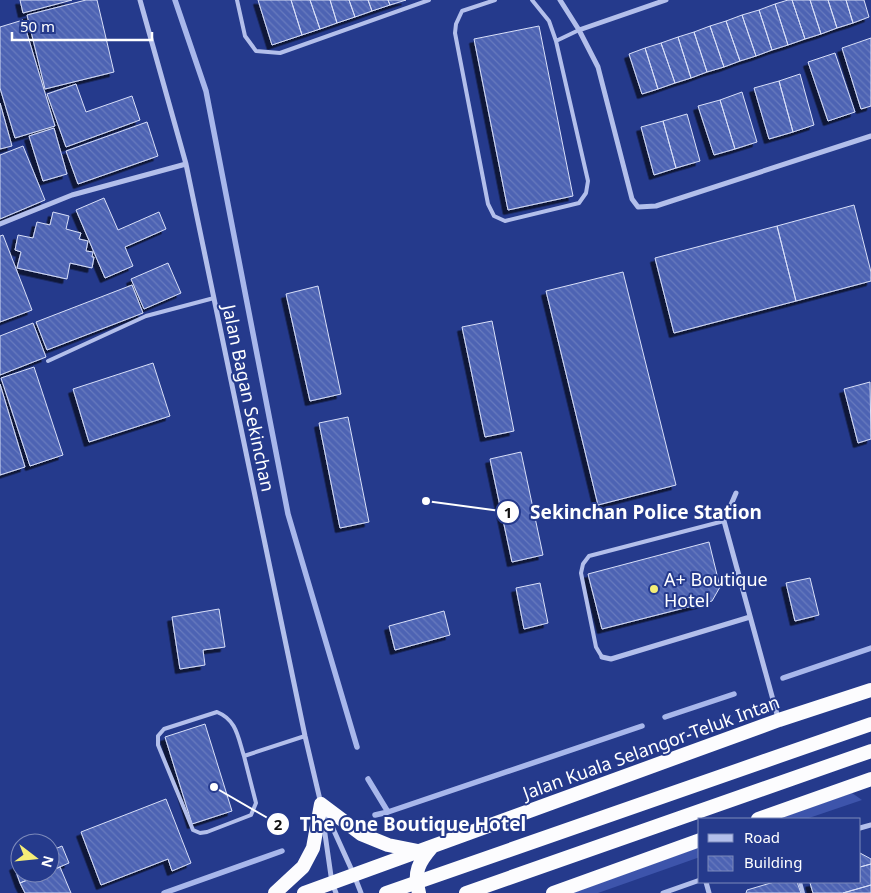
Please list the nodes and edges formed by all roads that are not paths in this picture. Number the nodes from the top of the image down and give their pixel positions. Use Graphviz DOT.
graph roads {
  1 [pos="140,0"];
  2 [pos="237,0"];
  3 [pos="429,0"];
  4 [pos="495,0"];
  5 [pos="532,0"];
  6 [pos="560,0"];
  7 [pos="666,0"];
  8 [pos="579,30"];
  9 [pos="556,41"];
  10 [pos="871,136"];
  11 [pos="186,164"];
  12 [pos="0,224"];
  13 [pos="214,298"];
  14 [pos="48,361"];
  15 [pos="736,493"];
  16 [pos="724,521"];
  17 [pos="750,617"];
  18 [pos="602,658"];
  19 [pos="871,690"];
  20 [pos="779,720"];
  21 [pos="871,724"];
  22 [pos="305,736"];
  23 [pos="871,751"];
  24 [pos="244,756"];
  25 [pos="871,778"];
  26 [pos="321,804"];
  27 [pos="761,818"];
  28 [pos="698,841"];
  29 [pos="433,846"];
  30 [pos="418,851"];
  31 [pos="354,875"];
  32 [pos="698,881"];
  33 [pos="334,888"];
  34 [pos="275,893"];
  35 [pos="304,893"];
  36 [pos="361,893"];
  37 [pos="386,893"];
  38 [pos="418,893"];
  39 [pos="466,893"];
  40 [pos="553,893"];
  41 [pos="663,893"];
  1 -- 11 [label="street, Jalan Bagan Sekinchan"];
  2 -- 3 [label="lane"];
  4 -- 9 [label="lane"];
  5 -- 9 [label="lane"];
  6 -- 8 [label="street"];
  7 -- 8 [label="street"];
  8 -- 9 [label="lane"];
  8 -- 10 [label="street"];
  11 -- 12 [label="street"];
  11 -- 13 [label="street, Jalan Bagan Sekinchan"];
  13 -- 14 [label="lane"];
  13 -- 22 [label="street, Jalan Bagan Sekinchan"];
  15 -- 16 [label="street"];
  16 -- 17 [label="street"];
  16 -- 18 [label="lane"];
  17 -- 18 [label="street"];
  17 -- 20 [label="street"];
  19 -- 20 [label="highway, Jalan Kuala Selangor-Teluk Intan"];
  20 -- 29 [label="highway, Jalan Kuala Selangor-Teluk Intan"];
  21 -- 37 [label="highway, bridge"];
  22 -- 24 [label="lane"];
  22 -- 26 [label="street, Jalan Bagan Sekinchan"];
  23 -- 39 [label="highway"];
  24 -- 24 [label="lane"];
  25 -- 27 [label="highway"];
  26 -- 30 [label="highway"];
  26 -- 31 [label="street, Jalan Bagan Sekinchan"];
  26 -- 33 [label="street, Jalan Bagan Sekinchan"];
  26 -- 34 [label="highway"];
  28 -- 40 [label="highway"];
  29 -- 30 [label="highway, Jalan Kuala Selangor-Teluk Intan"];
  29 -- 38 [label="highway"];
  30 -- 31 [label="highway, Jalan Kuala Selangor-Teluk Intan"];
  31 -- 33 [label="highway, Jalan Kuala Selangor-Teluk Intan"];
  31 -- 36 [label="street, Jalan Bagan Sekinchan"];
  32 -- 41 [label="street"];
  33 -- 35 [label="highway, Jalan Kuala Selangor-Teluk Intan"];
}
